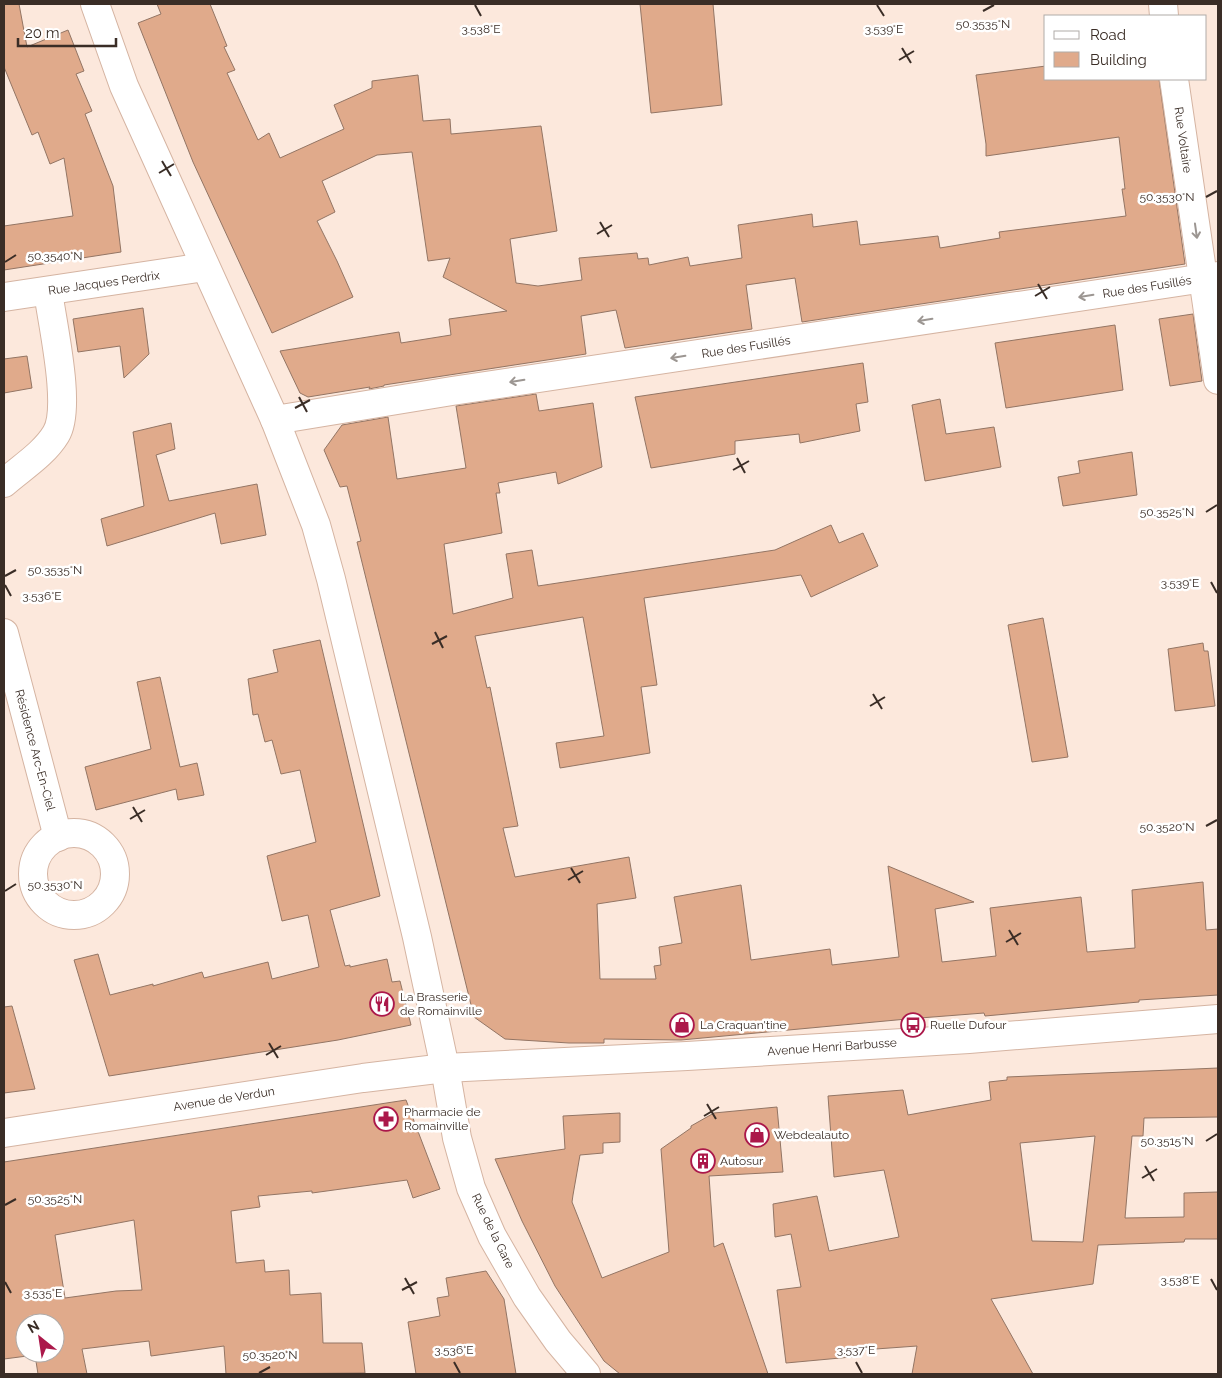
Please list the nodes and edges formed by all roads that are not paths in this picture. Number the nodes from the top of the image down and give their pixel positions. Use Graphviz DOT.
graph roads {
  1 [pos="96,4"];
  2 [pos="1174,80"];
  3 [pos="205,267"];
  4 [pos="1211,277"];
  5 [pos="48,291"];
  6 [pos="4,298"];
  7 [pos="1218,380"];
  8 [pos="275,420"];
  9 [pos="4,483"];
  10 [pos="4,633"];
  11 [pos="58,837"];
  12 [pos="1218,1019"];
  13 [pos="445,1068"];
  14 [pos="4,1133"];
  15 [pos="586,1374"];
  1 -- 3 [label="street, Rue de la Gare"];
  2 -- 4 [label="street, Rue Voltaire, one-way"];
  3 -- 5 [label="street, Rue Jacques Perdrix"];
  3 -- 8 [label="street, Rue de la Gare"];
  4 -- 7 [label="street, Rue Voltaire"];
  4 -- 8 [label="street, Rue des Fusillés, one-way"];
  5 -- 6 [label="street, Rue Jacques Perdrix"];
  5 -- 9 [label="street"];
  8 -- 13 [label="street, Rue de la Gare"];
  10 -- 11 [label="street, Résidence Arc-En-Ciel"];
  12 -- 13 [label="street, Avenue Henri Barbusse"];
  13 -- 14 [label="street, Avenue de Verdun"];
  13 -- 15 [label="street, Rue de la Gare"];
}
